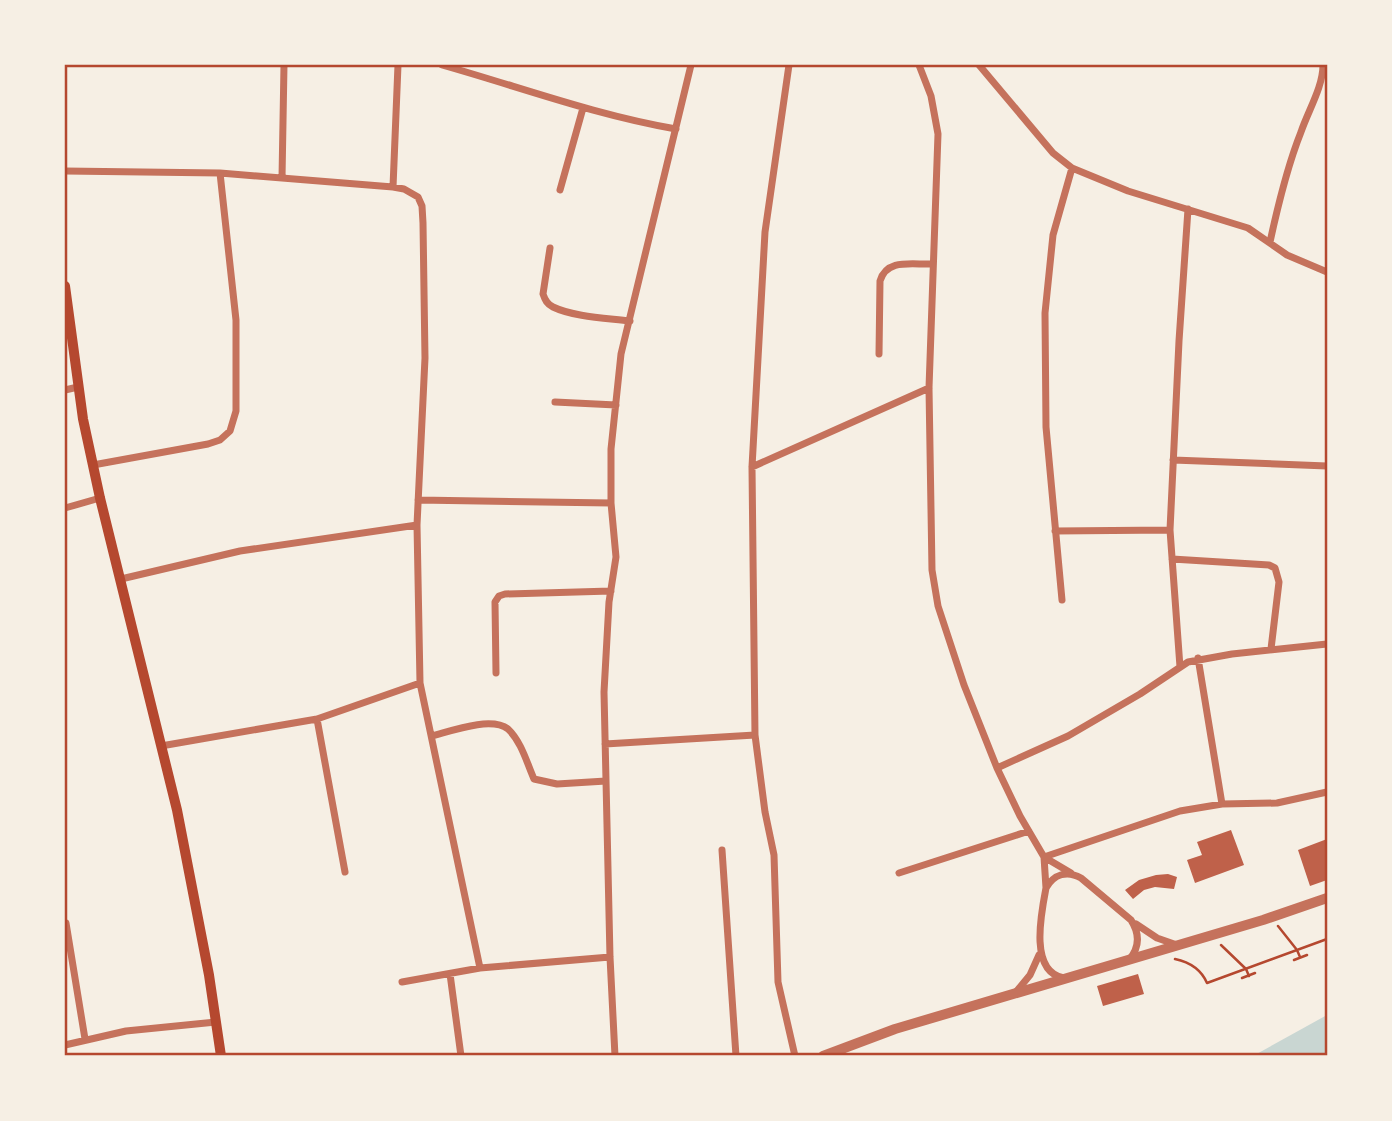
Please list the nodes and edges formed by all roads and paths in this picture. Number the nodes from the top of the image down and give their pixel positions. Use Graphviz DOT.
graph roads {
  1 [pos="284,65"];
  2 [pos="397,65"];
  3 [pos="442,65"];
  4 [pos="691,65"];
  5 [pos="789,65"];
  6 [pos="919,65"];
  7 [pos="979,65"];
  8 [pos="1323,65"];
  9 [pos="583,108"];
  10 [pos="676,129"];
  11 [pos="1072,168"];
  12 [pos="65,171"];
  13 [pos="220,173"];
  14 [pos="282,178"];
  15 [pos="393,187"];
  16 [pos="560,190"];
  17 [pos="1188,209"];
  18 [pos="1270,242"];
  19 [pos="550,248"];
  20 [pos="933,264"];
  21 [pos="1327,272"];
  22 [pos="65,286"];
  23 [pos="630,321"];
  24 [pos="879,354"];
  25 [pos="78,387"];
  26 [pos="929,388"];
  27 [pos="65,390"];
  28 [pos="555,402"];
  29 [pos="616,405"];
  30 [pos="1173,460"];
  31 [pos="93,465"];
  32 [pos="1327,466"];
  33 [pos="752,467"];
  34 [pos="100,498"];
  35 [pos="418,500"];
  36 [pos="611,503"];
  37 [pos="65,508"];
  38 [pos="417,525"];
  39 [pos="1170,530"];
  40 [pos="1055,531"];
  41 [pos="1172,559"];
  42 [pos="121,579"];
  43 [pos="611,591"];
  44 [pos="1062,600"];
  45 [pos="1327,644"];
  46 [pos="1271,649"];
  47 [pos="1198,658"];
  48 [pos="1180,667"];
  49 [pos="496,673"];
  50 [pos="420,683"];
  51 [pos="317,719"];
  52 [pos="755,735"];
  53 [pos="432,736"];
  54 [pos="605,744"];
  55 [pos="161,746"];
  56 [pos="997,768"];
  57 [pos="606,781"];
  58 [pos="1327,792"];
  59 [pos="1222,804"];
  60 [pos="1028,831"];
  61 [pos="722,850"];
  62 [pos="1044,857"];
  63 [pos="345,872"];
  64 [pos="898,873"];
  65 [pos="1075,875"];
  66 [pos="1046,888"];
  67 [pos="1327,898"];
  68 [pos="1131,920"];
  69 [pos="66,923"];
  70 [pos="1278,925"];
  71 [pos="1327,939"];
  72 [pos="1220,943"];
  73 [pos="1178,945"];
  74 [pos="1297,950"];
  75 [pos="1040,951"];
  76 [pos="1307,955"];
  77 [pos="610,957"];
  78 [pos="1300,957"];
  79 [pos="1172,958"];
  80 [pos="1128,960"];
  81 [pos="1294,960"];
  82 [pos="480,968"];
  83 [pos="1246,969"];
  84 [pos="1255,973"];
  85 [pos="450,974"];
  86 [pos="1249,976"];
  87 [pos="1066,978"];
  88 [pos="1242,978"];
  89 [pos="402,982"];
  90 [pos="1016,992"];
  91 [pos="216,1022"];
  92 [pos="85,1039"];
  93 [pos="65,1045"];
  94 [pos="220,1056"];
  95 [pos="461,1056"];
  96 [pos="615,1056"];
  97 [pos="736,1056"];
  98 [pos="795,1056"];
  99 [pos="823,1056"];
  1 -- 14 [label="street"];
  2 -- 15 [label="street"];
  3 -- 9 [label="street"];
  4 -- 10 [label="street"];
  5 -- 33 [label="street"];
  6 -- 20 [label="street"];
  7 -- 11 [label="street"];
  8 -- 18 [label="street"];
  9 -- 10 [label="street"];
  9 -- 16 [label="street"];
  10 -- 23 [label="street"];
  11 -- 17 [label="street"];
  11 -- 40 [label="street"];
  12 -- 13 [label="street"];
  13 -- 14 [label="street"];
  13 -- 31 [label="street"];
  14 -- 15 [label="street"];
  15 -- 35 [label="street"];
  17 -- 18 [label="street"];
  17 -- 30 [label="street"];
  18 -- 21 [label="street"];
  19 -- 23 [label="street"];
  20 -- 24 [label="street"];
  20 -- 26 [label="street"];
  22 -- 25 [label="main road"];
  23 -- 29 [label="street"];
  25 -- 27 [label="street"];
  25 -- 31 [label="main road"];
  26 -- 33 [label="street"];
  26 -- 56 [label="street"];
  28 -- 29 [label="street"];
  29 -- 36 [label="street"];
  30 -- 32 [label="street"];
  30 -- 39 [label="street"];
  31 -- 34 [label="main road"];
  33 -- 52 [label="street"];
  34 -- 37 [label="street"];
  34 -- 42 [label="main road"];
  35 -- 36 [label="street"];
  35 -- 38 [label="street"];
  36 -- 43 [label="street"];
  38 -- 42 [label="street"];
  38 -- 50 [label="street"];
  39 -- 40 [label="street"];
  39 -- 41 [label="street"];
  40 -- 44 [label="street"];
  41 -- 46 [label="street"];
  41 -- 48 [label="street"];
  42 -- 55 [label="main road"];
  43 -- 49 [label="street"];
  43 -- 54 [label="street"];
  45 -- 46 [label="street"];
  46 -- 47 [label="street"];
  47 -- 48 [label="street"];
  47 -- 59 [label="street"];
  48 -- 56 [label="street"];
  50 -- 51 [label="street"];
  50 -- 53 [label="street"];
  51 -- 55 [label="street"];
  51 -- 63 [label="street"];
  52 -- 54 [label="street"];
  52 -- 98 [label="street"];
  53 -- 57 [label="street"];
  53 -- 82 [label="street"];
  54 -- 57 [label="street"];
  55 -- 91 [label="main road"];
  56 -- 60 [label="street"];
  57 -- 77 [label="street"];
  58 -- 59 [label="street"];
  59 -- 62 [label="street"];
  60 -- 62 [label="street"];
  60 -- 64 [label="street"];
  61 -- 97 [label="street"];
  62 -- 65 [label="street"];
  62 -- 66 [label="street"];
  65 -- 66 [label="street"];
  65 -- 68 [label="street"];
  66 -- 75 [label="street"];
  67 -- 73 [label="street"];
  68 -- 73 [label="street"];
  68 -- 80 [label="street"];
  69 -- 92 [label="street"];
  70 -- 74 [label="path"];
  71 -- 74 [label="path"];
  72 -- 83 [label="path"];
  73 -- 80 [label="street"];
  74 -- 78 [label="path"];
  74 -- 83 [label="path"];
  75 -- 87 [label="street"];
  75 -- 90 [label="street"];
  76 -- 78 [label="path"];
  77 -- 82 [label="street"];
  77 -- 96 [label="street"];
  78 -- 81 [label="path"];
  79 -- 83 [label="path"];
  80 -- 87 [label="street"];
  82 -- 85 [label="street"];
  83 -- 86 [label="path"];
  84 -- 86 [label="path"];
  85 -- 89 [label="street"];
  85 -- 95 [label="street"];
  86 -- 88 [label="path"];
  87 -- 90 [label="street"];
  90 -- 99 [label="street"];
  91 -- 92 [label="street"];
  91 -- 94 [label="main road"];
  92 -- 93 [label="street"];
}
